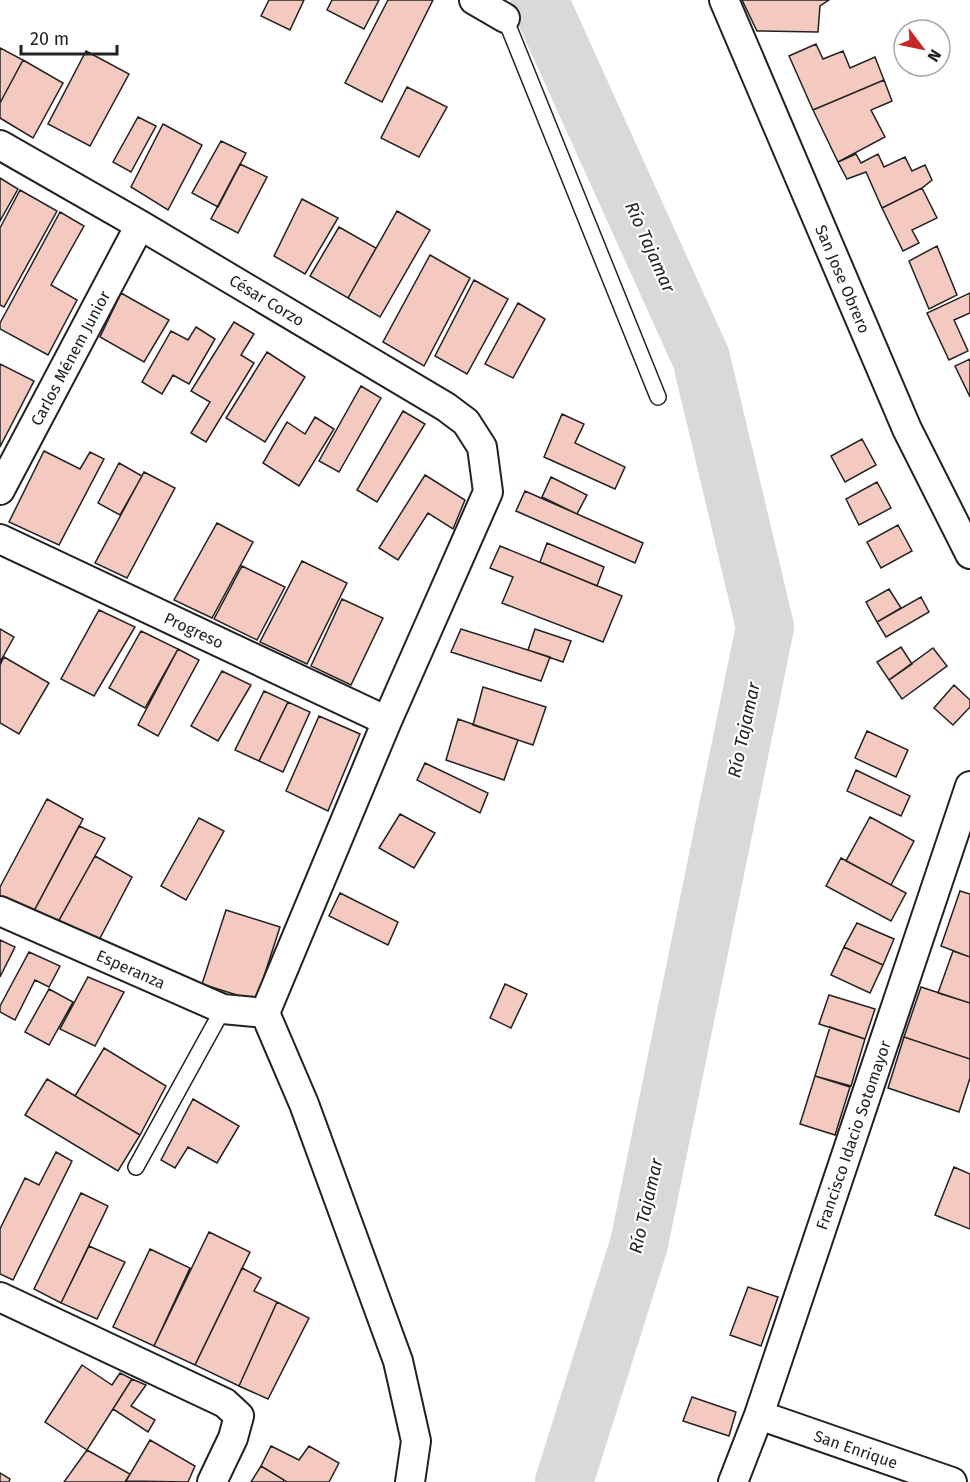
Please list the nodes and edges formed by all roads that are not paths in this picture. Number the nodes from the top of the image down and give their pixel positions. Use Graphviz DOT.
graph roads {
  1 [pos="474,0"];
  2 [pos="724,0"];
  3 [pos="502,9"];
  4 [pos="0,145"];
  5 [pos="140,225"];
  6 [pos="658,397"];
  7 [pos="0,490"];
  8 [pos="0,539"];
  9 [pos="970,554"];
  10 [pos="387,721"];
  11 [pos="970,786"];
  12 [pos="0,911"];
  13 [pos="223,1009"];
  14 [pos="265,1012"];
  15 [pos="136,1167"];
  16 [pos="0,1297"];
  17 [pos="759,1416"];
  18 [pos="212,1482"];
  19 [pos="410,1482"];
  20 [pos="733,1482"];
  21 [pos="952,1482"];
  1 -- 3 [label="street"];
  2 -- 9 [label="street, San Jose Obrero"];
  3 -- 6 [label="lane"];
  4 -- 5 [label="street, César Corzo"];
  5 -- 7 [label="street, Carlos Ménem Junior"];
  5 -- 10 [label="street, César Corzo"];
  8 -- 10 [label="street, Progreso"];
  10 -- 14 [label="street"];
  11 -- 17 [label="street, Francisco Idacio Sotomayor"];
  12 -- 13 [label="street, Esperanza"];
  13 -- 14 [label="street, Esperanza"];
  13 -- 15 [label="lane"];
  14 -- 19 [label="street"];
  16 -- 18 [label="street"];
  17 -- 20 [label="street, Francisco Idacio Sotomayor"];
  17 -- 21 [label="street, San Enrique"];
}
